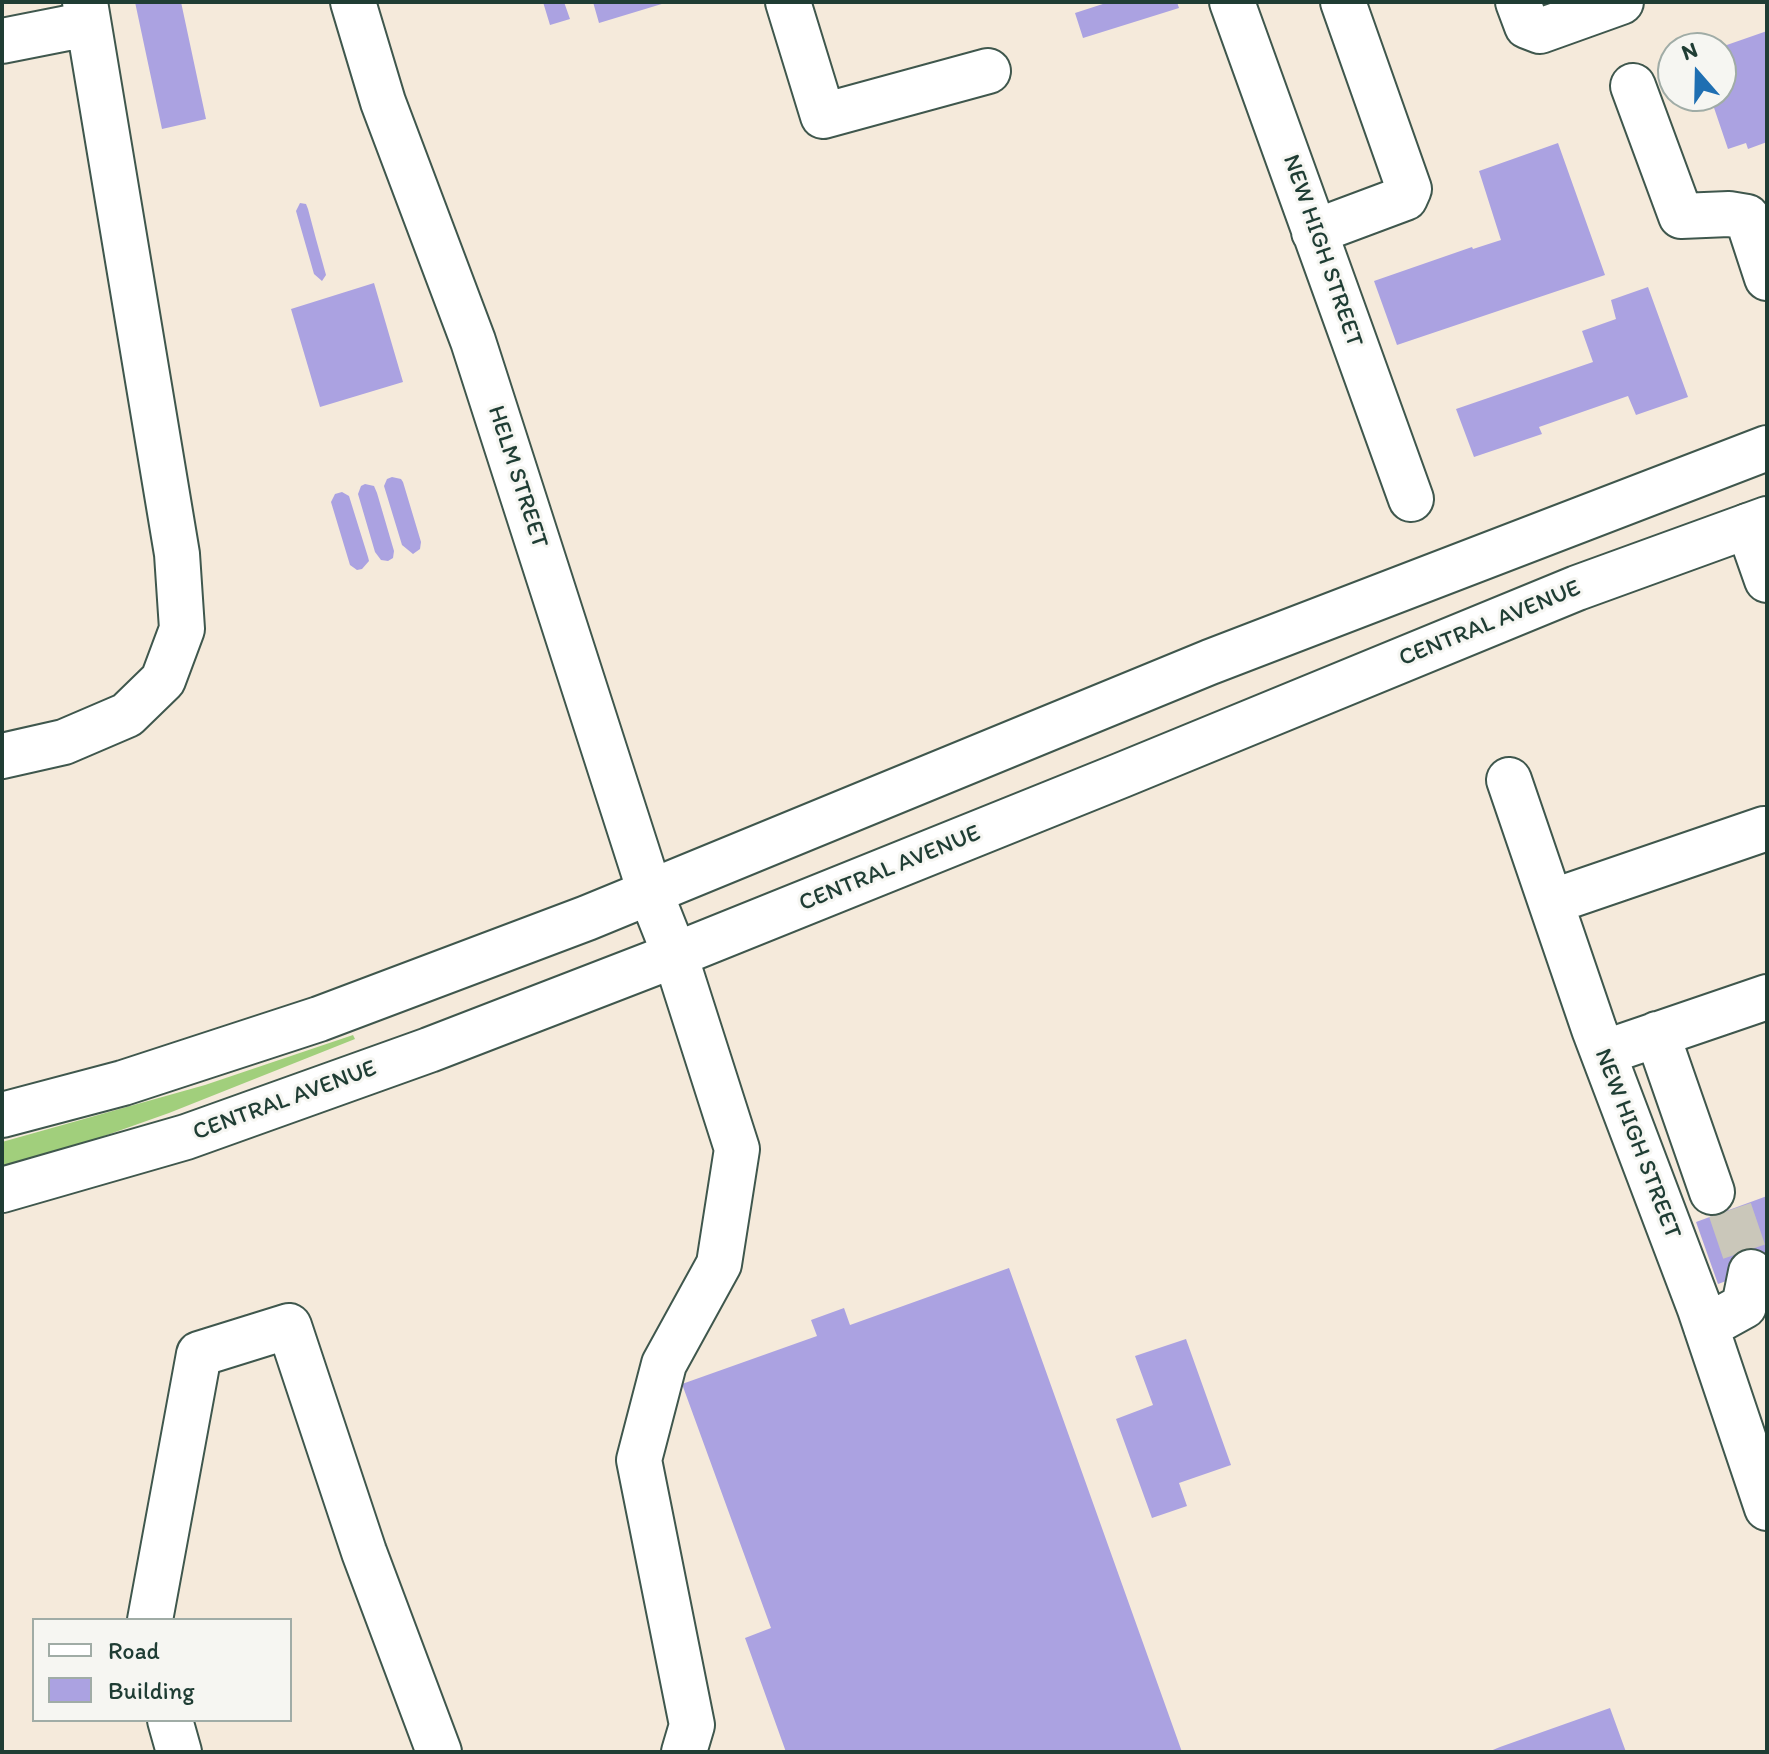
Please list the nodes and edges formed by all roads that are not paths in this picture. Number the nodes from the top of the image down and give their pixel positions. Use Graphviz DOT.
graph roads {
  1 [pos="353,2"];
  2 [pos="788,2"];
  3 [pos="1232,2"];
  4 [pos="1343,2"];
  5 [pos="1518,2"];
  6 [pos="1621,2"];
  7 [pos="86,13"];
  8 [pos="2,41"];
  9 [pos="988,71"];
  10 [pos="1633,86"];
  11 [pos="1757,213"];
  12 [pos="1314,232"];
  13 [pos="1767,278"];
  14 [pos="1767,448"];
  15 [pos="1411,499"];
  16 [pos="1758,522"];
  17 [pos="1767,580"];
  18 [pos="2,756"];
  19 [pos="1509,780"];
  20 [pos="1764,829"];
  21 [pos="650,892"];
  22 [pos="1551,902"];
  23 [pos="675,955"];
  24 [pos="1767,997"];
  25 [pos="1657,1034"];
  26 [pos="1603,1053"];
  27 [pos="2,1115"];
  28 [pos="2,1190"];
  29 [pos="1659,1201"];
  30 [pos="1751,1272"];
  31 [pos="1706,1327"];
  32 [pos="1767,1508"];
  33 [pos="150,1618"];
  34 [pos="171,1722"];
  35 [pos="179,1752"];
  36 [pos="439,1752"];
  37 [pos="684,1752"];
  1 -- 21 [label="main road, HELM STREET"];
  2 -- 9 [label="main road"];
  3 -- 12 [label="main road, NEW HIGH STREET"];
  4 -- 12 [label="main road"];
  5 -- 6 [label="main road"];
  7 -- 8 [label="main road"];
  7 -- 18 [label="main road"];
  10 -- 11 [label="main road"];
  11 -- 13 [label="main road"];
  12 -- 15 [label="main road, NEW HIGH STREET"];
  14 -- 21 [label="main road"];
  16 -- 17 [label="main road"];
  16 -- 23 [label="main road, CENTRAL AVENUE"];
  19 -- 22 [label="main road, NEW HIGH STREET"];
  20 -- 22 [label="main road"];
  21 -- 23 [label="main road, HELM STREET"];
  21 -- 27 [label="main road"];
  22 -- 26 [label="main road, NEW HIGH STREET"];
  23 -- 28 [label="main road, CENTRAL AVENUE"];
  23 -- 37 [label="main road, HELM STREET"];
  24 -- 25 [label="main road"];
  25 -- 26 [label="main road"];
  25 -- 29 [label="main road"];
  26 -- 29 [label="main road, NEW HIGH STREET"];
  29 -- 31 [label="main road, NEW HIGH STREET"];
  30 -- 31 [label="main road"];
  31 -- 32 [label="main road, NEW HIGH STREET"];
  33 -- 36 [label="main road"];
  34 -- 35 [label="main road"];
}
